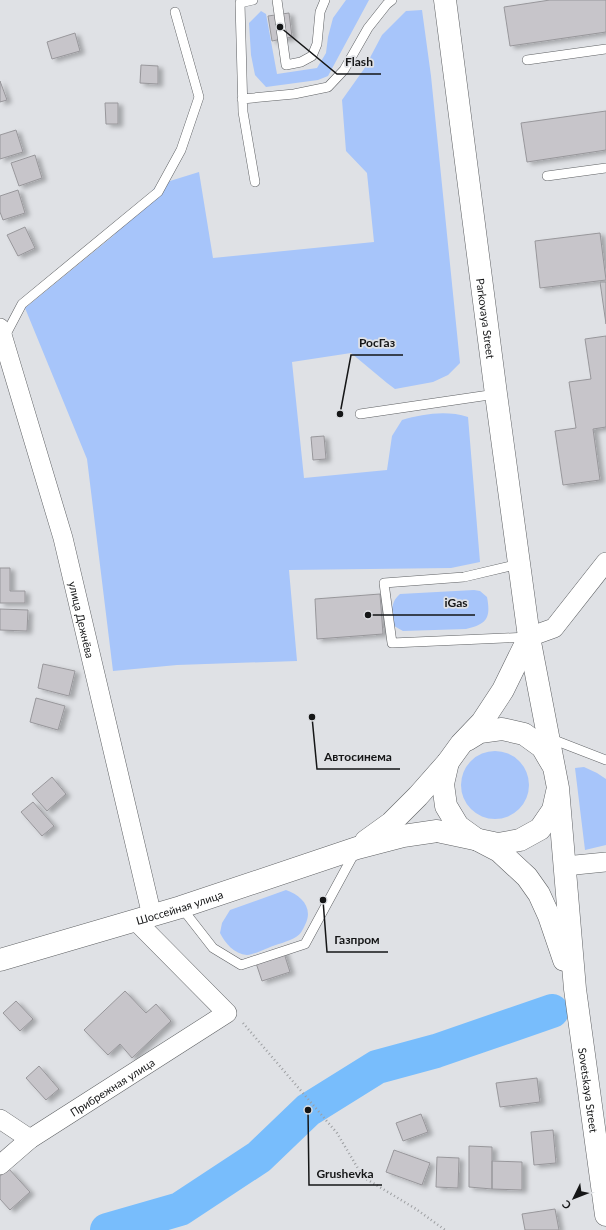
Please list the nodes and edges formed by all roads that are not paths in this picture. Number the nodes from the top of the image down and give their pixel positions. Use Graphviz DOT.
graph roads {
  1 [pos="253,0"];
  2 [pos="277,0"];
  3 [pos="325,0"];
  4 [pos="392,0"];
  5 [pos="445,0"];
  6 [pos="175,12"];
  7 [pos="606,49"];
  8 [pos="527,60"];
  9 [pos="242,99"];
  10 [pos="606,168"];
  11 [pos="547,176"];
  12 [pos="255,182"];
  13 [pos="1,336"];
  14 [pos="496,394"];
  15 [pos="360,414"];
  16 [pos="606,562"];
  17 [pos="519,564"];
  18 [pos="529,637"];
  19 [pos="549,738"];
  20 [pos="461,744"];
  21 [pos="606,760"];
  22 [pos="448,762"];
  23 [pos="554,766"];
  24 [pos="558,788"];
  25 [pos="476,839"];
  26 [pos="358,848"];
  27 [pos="606,862"];
  28 [pos="565,866"];
  29 [pos="181,907"];
  30 [pos="144,918"];
  31 [pos="0,960"];
  32 [pos="575,989"];
  33 [pos="0,1119"];
  34 [pos="30,1139"];
  35 [pos="0,1165"];
  36 [pos="606,1215"];
  1 -- 9 [label="lane"];
  2 -- 3 [label="lane"];
  4 -- 9 [label="lane"];
  5 -- 14 [label="main road, Parkovaya Street"];
  6 -- 13 [label="lane"];
  7 -- 8 [label="lane"];
  9 -- 12 [label="lane"];
  10 -- 11 [label="lane"];
  13 -- 30 [label="street, улица Дежнёва"];
  14 -- 15 [label="lane"];
  14 -- 17 [label="main road, Parkovaya Street"];
  16 -- 18 [label="street"];
  17 -- 18 [label="main road, Parkovaya Street"];
  17 -- 18 [label="lane"];
  18 -- 19 [label="main road, Parkovaya Street"];
  18 -- 20 [label="main road"];
  19 -- 21 [label="lane"];
  19 -- 23 [label="main road, Sovetskaya Street"];
  20 -- 22 [label="main road"];
  20 -- 23 [label="main road"];
  22 -- 25 [label="main road"];
  22 -- 26 [label="main road"];
  23 -- 24 [label="main road, Sovetskaya Street"];
  24 -- 25 [label="main road"];
  24 -- 28 [label="main road, Sovetskaya Street"];
  25 -- 26 [label="main road, Шоссейная улица"];
  25 -- 32 [label="main road, Sovetskaya Street"];
  26 -- 29 [label="main road, Шоссейная улица"];
  26 -- 29 [label="lane"];
  27 -- 28 [label="street"];
  28 -- 32 [label="main road, Sovetskaya Street"];
  29 -- 30 [label="main road, Шоссейная улица"];
  30 -- 31 [label="main road, Шоссейная улица"];
  30 -- 34 [label="street, Прибрежная улица"];
  32 -- 36 [label="main road, Sovetskaya Street"];
  33 -- 34 [label="street"];
  34 -- 35 [label="street, Прибрежная улица"];
}
